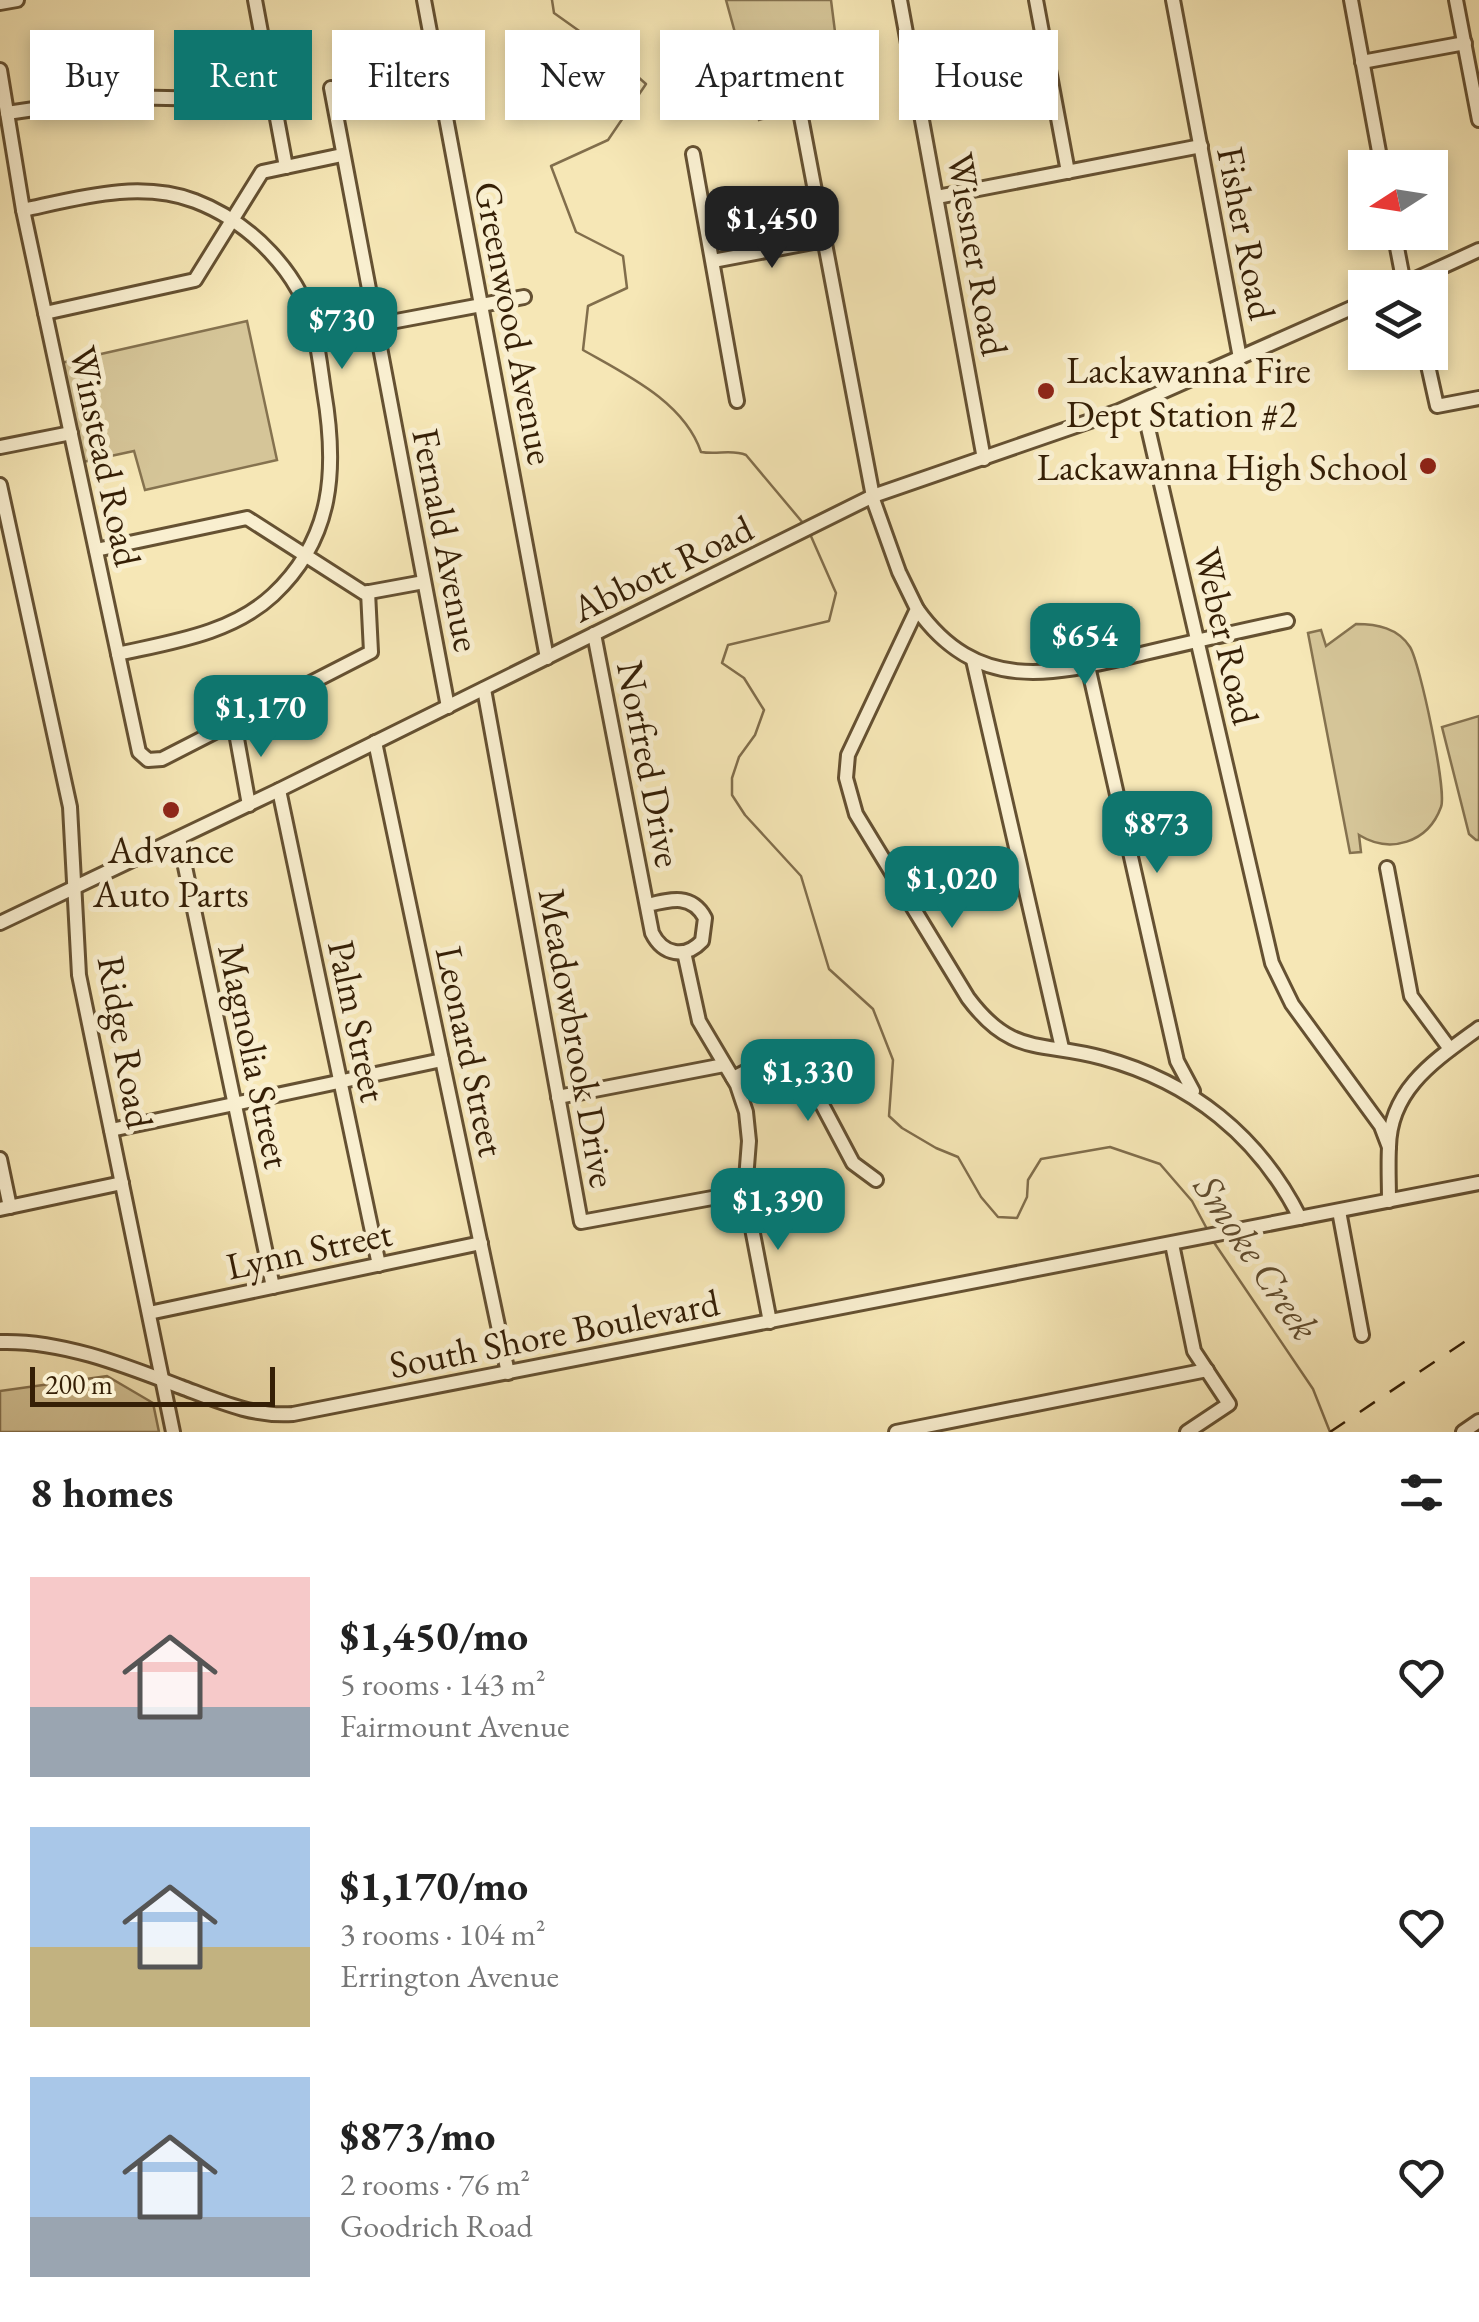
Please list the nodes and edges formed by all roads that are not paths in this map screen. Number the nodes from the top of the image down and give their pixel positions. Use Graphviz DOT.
graph roads {
  1 [pos="17,0"];
  2 [pos="255,0"];
  3 [pos="424,0"];
  4 [pos="900,0"];
  5 [pos="1036,0"];
  6 [pos="1173,0"];
  7 [pos="1350,0"];
  8 [pos="1456,0"];
  9 [pos="0,2"];
  10 [pos="260,30"];
  11 [pos="1465,43"];
  12 [pos="1362,62"];
  13 [pos="0,70"];
  14 [pos="331,88"];
  15 [pos="174,97"];
  16 [pos="6,113"];
  17 [pos="277,120"];
  18 [pos="802,120"];
  19 [pos="1479,120"];
  20 [pos="1201,146"];
  21 [pos="1379,150"];
  22 [pos="693,154"];
  23 [pos="342,155"];
  24 [pos="286,167"];
  25 [pos="1068,172"];
  26 [pos="937,197"];
  27 [pos="23,210"];
  28 [pos="232,221"];
  29 [pos="824,240"];
  30 [pos="1479,250"];
  31 [pos="712,261"];
  32 [pos="1437,270"];
  33 [pos="524,297"];
  34 [pos="481,306"];
  35 [pos="1348,310"];
  36 [pos="45,313"];
  37 [pos="375,325"];
  38 [pos="1240,358"];
  39 [pos="1429,370"];
  40 [pos="1479,398"];
  41 [pos="737,401"];
  42 [pos="1142,402"];
  43 [pos="71,433"];
  44 [pos="0,448"];
  45 [pos="984,459"];
  46 [pos="0,484"];
  47 [pos="873,496"];
  48 [pos="96,550"];
  49 [pos="305,556"];
  50 [pos="424,582"];
  51 [pos="368,592"];
  52 [pos="917,609"];
  53 [pos="1287,620"];
  54 [pos="594,634"];
  55 [pos="1197,641"];
  56 [pos="118,654"];
  57 [pos="547,658"];
  58 [pos="974,660"];
  59 [pos="1088,666"];
  60 [pos="484,689"];
  61 [pos="448,708"];
  62 [pos="232,723"];
  63 [pos="375,742"];
  64 [pos="279,790"];
  65 [pos="249,804"];
  66 [pos="179,838"];
  67 [pos="1388,868"];
  68 [pos="74,888"];
  69 [pos="648,905"];
  70 [pos="0,923"];
  71 [pos="684,952"];
  72 [pos="1479,1028"];
  73 [pos="1062,1048"];
  74 [pos="1450,1049"];
  75 [pos="442,1060"];
  76 [pos="724,1065"];
  77 [pos="732,1078"];
  78 [pos="340,1082"];
  79 [pos="558,1097"];
  80 [pos="1201,1100"];
  81 [pos="234,1104"];
  82 [pos="112,1130"];
  83 [pos="1389,1146"];
  84 [pos="0,1159"];
  85 [pos="876,1180"];
  86 [pos="122,1183"];
  87 [pos="1479,1184"];
  88 [pos="744,1192"];
  89 [pos="1389,1202"];
  90 [pos="5,1208"];
  91 [pos="1339,1211"];
  92 [pos="1300,1218"];
  93 [pos="481,1243"];
  94 [pos="1172,1244"];
  95 [pos="378,1265"];
  96 [pos="272,1287"];
  97 [pos="149,1313"];
  98 [pos="770,1322"];
  99 [pos="1362,1335"];
  100 [pos="0,1342"];
  101 [pos="1207,1370"];
  102 [pos="508,1372"];
  103 [pos="162,1380"];
  104 [pos="1479,1421"];
  105 [pos="174,1432"];
  106 [pos="896,1432"];
  107 [pos="1187,1432"];
  108 [pos="1463,1432"];
  1 -- 9 [label="street"];
  2 -- 10 [label="street"];
  3 -- 34 [label="street, Greenwood Avenue"];
  4 -- 26 [label="street, Wiesner Road"];
  5 -- 25 [label="street"];
  6 -- 20 [label="street, Fisher Road"];
  7 -- 12 [label="street"];
  8 -- 11 [label="street"];
  11 -- 12 [label="street"];
  11 -- 19 [label="street"];
  12 -- 21 [label="street"];
  13 -- 16 [label="street, Winstead Road"];
  14 -- 23 [label="street, Fernald Avenue"];
  15 -- 16 [label="street"];
  16 -- 27 [label="street, Winstead Road"];
  17 -- 24 [label="street"];
  18 -- 29 [label="street"];
  20 -- 25 [label="street"];
  20 -- 38 [label="street, Fisher Road"];
  22 -- 31 [label="street"];
  23 -- 24 [label="street"];
  23 -- 37 [label="street, Fernald Avenue"];
  24 -- 28 [label="street"];
  25 -- 26 [label="street"];
  26 -- 45 [label="street, Wiesner Road"];
  27 -- 28 [label="street"];
  27 -- 36 [label="street, Winstead Road"];
  28 -- 36 [label="street"];
  28 -- 49 [label="street"];
  29 -- 31 [label="street"];
  29 -- 47 [label="street"];
  30 -- 32 [label="street"];
  31 -- 41 [label="street"];
  33 -- 34 [label="street"];
  34 -- 37 [label="street"];
  34 -- 57 [label="street, Greenwood Avenue"];
  35 -- 38 [label="street, Abbott Road"];
  36 -- 43 [label="street, Winstead Road"];
  37 -- 50 [label="street, Fernald Avenue"];
  38 -- 42 [label="street, Abbott Road"];
  39 -- 40 [label="street"];
  42 -- 45 [label="street, Abbott Road"];
  42 -- 55 [label="street, Weber Road"];
  43 -- 44 [label="street"];
  43 -- 48 [label="street, Winstead Road"];
  45 -- 47 [label="street, Abbott Road"];
  46 -- 68 [label="street, Ridge Road"];
  47 -- 52 [label="street"];
  47 -- 54 [label="street, Abbott Road"];
  48 -- 49 [label="street"];
  48 -- 56 [label="street, Winstead Road"];
  49 -- 51 [label="street"];
  49 -- 56 [label="street"];
  50 -- 51 [label="street"];
  50 -- 61 [label="street, Fernald Avenue"];
  51 -- 62 [label="street"];
  52 -- 58 [label="street"];
  52 -- 73 [label="street"];
  53 -- 55 [label="street"];
  54 -- 57 [label="street, Abbott Road"];
  54 -- 69 [label="street, Norfred Drive"];
  55 -- 59 [label="street"];
  55 -- 83 [label="street, Weber Road"];
  56 -- 62 [label="street, Winstead Road"];
  57 -- 60 [label="street, Abbott Road"];
  58 -- 59 [label="street"];
  58 -- 73 [label="street"];
  59 -- 80 [label="street"];
  60 -- 61 [label="street, Abbott Road"];
  60 -- 79 [label="street, Meadowbrook Drive"];
  61 -- 63 [label="street, Abbott Road"];
  62 -- 65 [label="street"];
  63 -- 64 [label="street, Abbott Road"];
  63 -- 75 [label="street, Leonard Street"];
  64 -- 65 [label="street, Abbott Road"];
  64 -- 78 [label="street, Palm Street"];
  65 -- 66 [label="street, Abbott Road"];
  66 -- 68 [label="street, Abbott Road"];
  66 -- 81 [label="street, Magnolia Street"];
  67 -- 74 [label="street"];
  68 -- 70 [label="street, Abbott Road"];
  68 -- 82 [label="street, Ridge Road"];
  69 -- 71 [label="street, Norfred Drive"];
  69 -- 71 [label="street, Norfred Drive"];
  71 -- 76 [label="street"];
  72 -- 74 [label="street"];
  73 -- 80 [label="street"];
  74 -- 83 [label="street"];
  75 -- 78 [label="street"];
  75 -- 93 [label="street, Leonard Street"];
  76 -- 77 [label="street"];
  76 -- 79 [label="street"];
  77 -- 85 [label="street"];
  77 -- 88 [label="street"];
  78 -- 81 [label="street"];
  78 -- 95 [label="street, Palm Street"];
  79 -- 88 [label="street, Meadowbrook Drive"];
  80 -- 92 [label="street"];
  81 -- 82 [label="street"];
  81 -- 96 [label="street, Magnolia Street"];
  82 -- 86 [label="street, Ridge Road"];
  83 -- 89 [label="street"];
  84 -- 90 [label="street"];
  86 -- 90 [label="street"];
  86 -- 97 [label="street, Ridge Road"];
  87 -- 89 [label="street, South Shore Boulevard"];
  88 -- 98 [label="street"];
  89 -- 91 [label="street, South Shore Boulevard"];
  91 -- 92 [label="street, South Shore Boulevard"];
  91 -- 99 [label="street"];
  92 -- 94 [label="street, South Shore Boulevard"];
  93 -- 95 [label="street, Lynn Street"];
  93 -- 102 [label="street, Leonard Street"];
  94 -- 98 [label="street, South Shore Boulevard"];
  94 -- 101 [label="street"];
  95 -- 96 [label="street, Lynn Street"];
  96 -- 97 [label="street, Lynn Street"];
  97 -- 103 [label="street, Ridge Road"];
  98 -- 102 [label="street, South Shore Boulevard"];
  100 -- 103 [label="street, South Shore Boulevard"];
  101 -- 106 [label="street"];
  101 -- 107 [label="street"];
  102 -- 103 [label="street, South Shore Boulevard"];
  103 -- 105 [label="street, Ridge Road"];
  104 -- 108 [label="street"];
}
